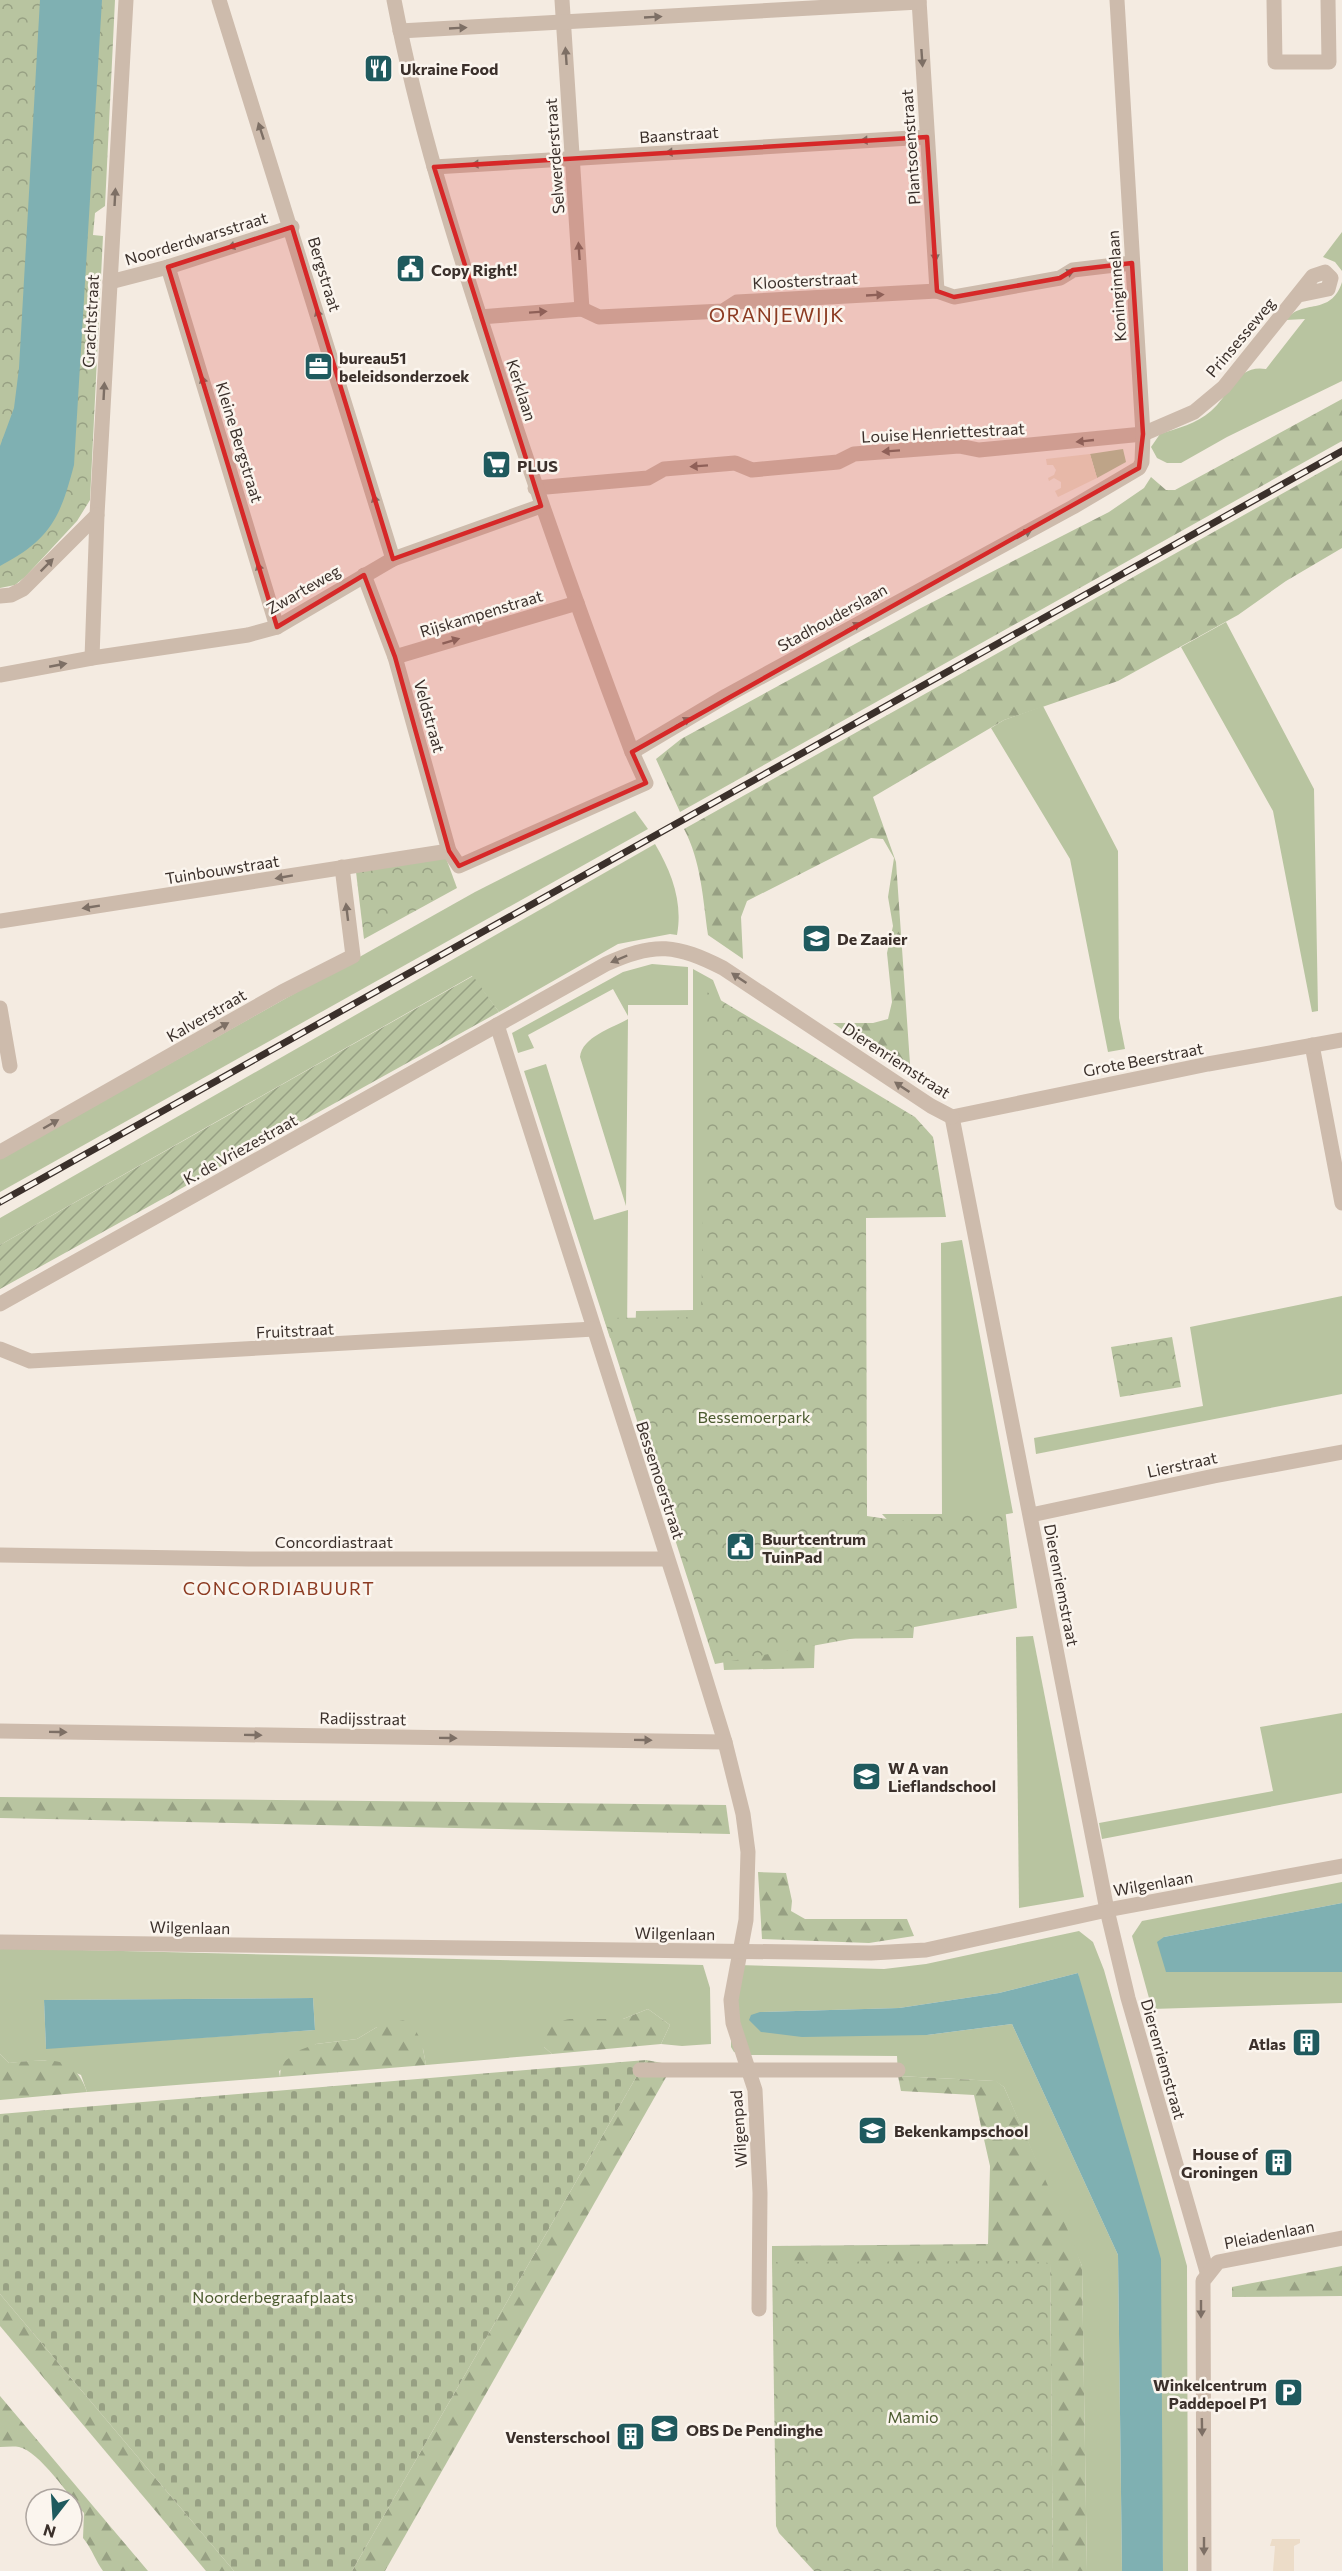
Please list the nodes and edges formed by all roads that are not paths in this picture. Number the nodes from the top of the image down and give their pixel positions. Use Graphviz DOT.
graph roads {
  1 [pos="126,0"];
  2 [pos="219,0"];
  3 [pos="394,0"];
  4 [pos="562,0"];
  5 [pos="1117,0"];
  6 [pos="1274,0"];
  7 [pos="1328,0"];
  8 [pos="919,1"];
  9 [pos="563,22"];
  10 [pos="400,32"];
  11 [pos="1335,62"];
  12 [pos="927,137"];
  13 [pos="572,159"];
  14 [pos="434,167"];
  15 [pos="292,227"];
  16 [pos="1132,263"];
  17 [pos="168,267"];
  18 [pos="110,282"];
  19 [pos="937,291"];
  20 [pos="1299,295"];
  21 [pos="582,309"];
  22 [pos="480,317"];
  23 [pos="1143,434"];
  24 [pos="535,488"];
  25 [pos="541,506"];
  26 [pos="98,515"];
  27 [pos="1052,518"];
  28 [pos="393,559"];
  29 [pos="364,575"];
  30 [pos="0,596"];
  31 [pos="577,603"];
  32 [pos="277,627"];
  33 [pos="394,657"];
  34 [pos="92,658"];
  35 [pos="0,675"];
  36 [pos="632,752"];
  37 [pos="449,850"];
  38 [pos="459,866"];
  39 [pos="342,867"];
  40 [pos="0,921"];
  41 [pos="0,1008"];
  42 [pos="497,1025"];
  43 [pos="1342,1040"];
  44 [pos="1312,1045"];
  45 [pos="10,1066"];
  46 [pos="952,1117"];
  47 [pos="0,1152"];
  48 [pos="1342,1203"];
  49 [pos="0,1304"];
  50 [pos="594,1329"];
  51 [pos="0,1349"];
  52 [pos="1342,1452"];
  53 [pos="1031,1515"];
  54 [pos="0,1555"];
  55 [pos="667,1559"];
  56 [pos="0,1731"];
  57 [pos="725,1742"];
  58 [pos="1342,1866"];
  59 [pos="1107,1910"];
  60 [pos="0,1942"];
  61 [pos="742,1952"];
  62 [pos="749,2069"];
  63 [pos="640,2070"];
  64 [pos="898,2070"];
  65 [pos="1342,2238"];
  66 [pos="1207,2272"];
  67 [pos="759,2309"];
  68 [pos="1204,2571"];
  18 -- 1 [label="street, Grachtstraat, one-way"];
  15 -- 2 [label="street, Bergstraat, one-way"];
  3 -- 10 [label="street, Kerklaan"];
  4 -- 9 [label="street, Selwerderstraat"];
  5 -- 16 [label="street, Koninginnelaan"];
  6 -- 11 [label="street"];
  7 -- 11 [label="street"];
  9 -- 8 [label="street, one-way"];
  8 -- 12 [label="street, Plantsoenstraat, one-way"];
  10 -- 9 [label="street, one-way"];
  13 -- 9 [label="street, Selwerderstraat, one-way"];
  10 -- 14 [label="street, Kerklaan"];
  12 -- 13 [label="street, Baanstraat, one-way"];
  12 -- 19 [label="street, Plantsoenstraat, one-way"];
  13 -- 14 [label="street, Baanstraat, one-way"];
  21 -- 13 [label="street, Selwerderstraat, one-way"];
  14 -- 22 [label="street, Kerklaan"];
  15 -- 17 [label="street, Noorderdwarsstraat, one-way"];
  28 -- 15 [label="street, Bergstraat, one-way"];
  19 -- 16 [label="street, Kloosterstraat, one-way"];
  16 -- 23 [label="street, Koninginnelaan"];
  17 -- 18 [label="street, Noorderdwarsstraat"];
  32 -- 17 [label="street, Kleine Bergstraat, one-way"];
  26 -- 18 [label="street, Grachtstraat, one-way"];
  21 -- 19 [label="street, Kloosterstraat, one-way"];
  20 -- 23 [label="street, Prinsesseweg"];
  22 -- 21 [label="street, Kloosterstraat, one-way"];
  22 -- 24 [label="street, Kerklaan"];
  23 -- 24 [label="street, Louise Henriettestraat, one-way"];
  23 -- 27 [label="street, Koninginnelaan"];
  24 -- 25 [label="street, Kerklaan"];
  25 -- 28 [label="street, Zwarteweg"];
  25 -- 31 [label="street, Kerklaan"];
  30 -- 26 [label="street, one-way"];
  26 -- 34 [label="street, Grachtstraat"];
  36 -- 27 [label="street, Stadhouderslaan, one-way"];
  28 -- 29 [label="street, Zwarteweg"];
  29 -- 32 [label="street, Zwarteweg"];
  29 -- 33 [label="street, Veldstraat"];
  33 -- 31 [label="street, Rijskampenstraat, one-way"];
  31 -- 36 [label="street, Kerklaan"];
  32 -- 34 [label="street, Zwarteweg"];
  33 -- 37 [label="street, Veldstraat"];
  35 -- 34 [label="street, Zwarteweg, one-way"];
  36 -- 38 [label="street, Kerklaan"];
  37 -- 38 [label="street, Veldstraat"];
  37 -- 39 [label="street, Tuinbouwstraat"];
  39 -- 40 [label="street, Tuinbouwstraat, one-way"];
  47 -- 39 [label="street, Kalverstraat, one-way"];
  41 -- 45 [label="street"];
  46 -- 42 [label="street, Dierenriemstraat, one-way"];
  42 -- 49 [label="street, K. de Vriezestraat"];
  42 -- 50 [label="street, Bessemoerstraat"];
  43 -- 44 [label="street, Grote Beerstraat"];
  44 -- 46 [label="street, Grote Beerstraat"];
  44 -- 48 [label="street"];
  46 -- 53 [label="street, Dierenriemstraat"];
  50 -- 51 [label="street, Fruitstraat"];
  50 -- 55 [label="street, Bessemoerstraat"];
  52 -- 53 [label="street, Lierstraat"];
  53 -- 59 [label="street, Dierenriemstraat"];
  54 -- 55 [label="street, Concordiastraat"];
  55 -- 57 [label="street, Bessemoerstraat"];
  56 -- 57 [label="street, Radijsstraat, one-way"];
  57 -- 61 [label="street, Bessemoerstraat"];
  58 -- 59 [label="street, Wilgenlaan"];
  59 -- 61 [label="street, Wilgenlaan"];
  59 -- 66 [label="street, Dierenriemstraat"];
  60 -- 61 [label="street, Wilgenlaan"];
  61 -- 62 [label="street, Wilgenpad"];
  62 -- 63 [label="street"];
  62 -- 64 [label="street"];
  62 -- 67 [label="street, Wilgenpad"];
  65 -- 66 [label="street, Pleiadenlaan"];
  66 -- 68 [label="street, Dierenriemstraat, one-way"];
}
